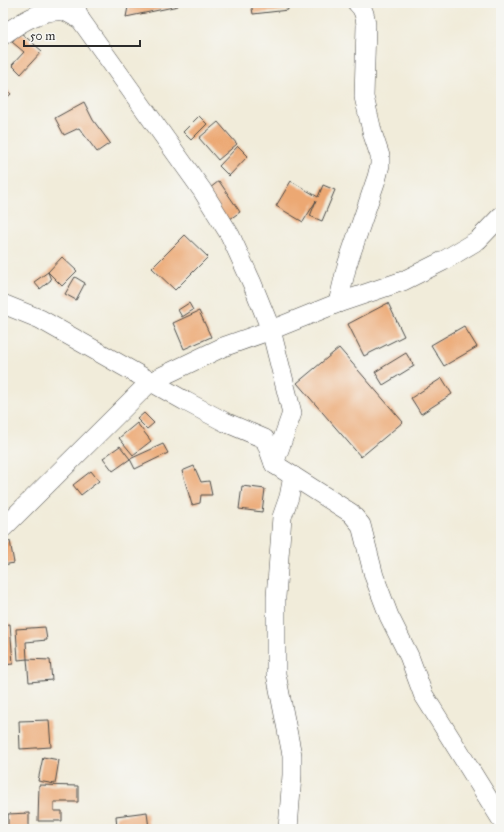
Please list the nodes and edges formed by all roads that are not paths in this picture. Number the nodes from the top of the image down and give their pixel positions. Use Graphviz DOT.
graph roads {
  1 [pos="356,3"];
  2 [pos="77,11"];
  3 [pos="3,35"];
  4 [pos="501,216"];
  5 [pos="338,303"];
  6 [pos="3,304"];
  7 [pos="271,330"];
  8 [pos="150,382"];
  9 [pos="274,464"];
  10 [pos="293,476"];
  11 [pos="3,528"];
  12 [pos="501,819"];
  13 [pos="288,829"];
  1 -- 5 [label="street"];
  2 -- 3 [label="street"];
  2 -- 7 [label="street"];
  4 -- 5 [label="street"];
  5 -- 7 [label="street"];
  6 -- 8 [label="street"];
  7 -- 8 [label="street"];
  7 -- 9 [label="street"];
  8 -- 9 [label="street"];
  8 -- 11 [label="street"];
  9 -- 10 [label="street"];
  10 -- 12 [label="street"];
  10 -- 13 [label="street"];
}
